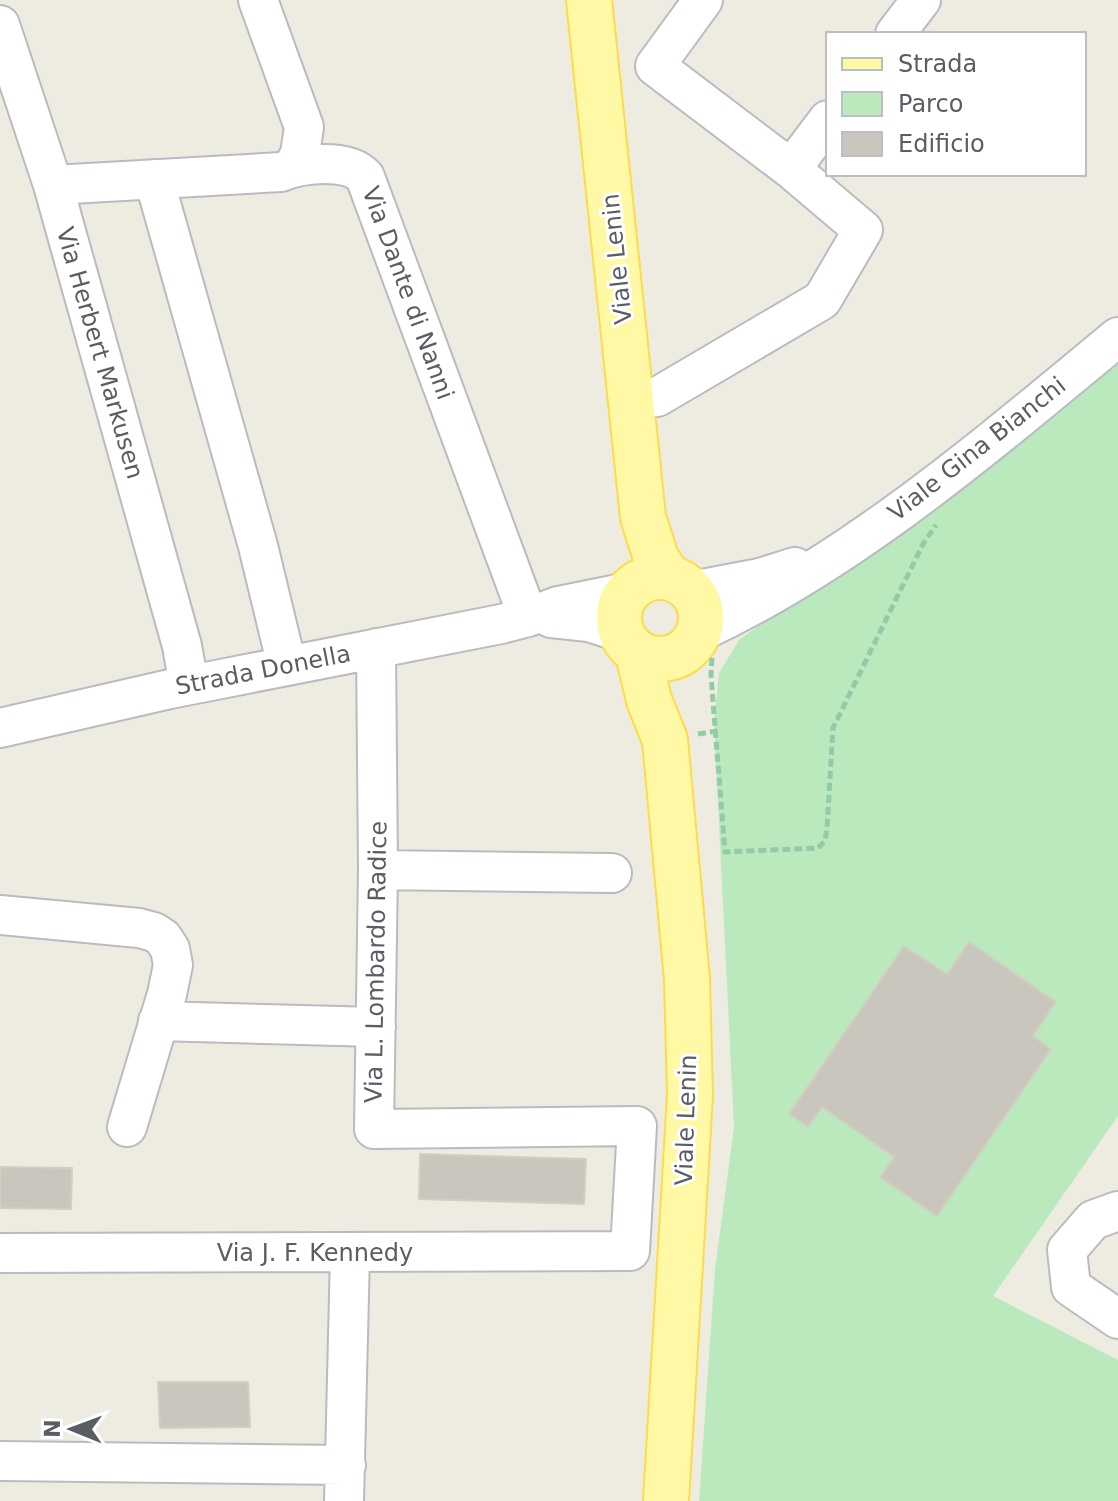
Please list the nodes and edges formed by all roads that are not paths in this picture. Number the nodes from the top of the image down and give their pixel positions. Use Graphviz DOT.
graph roads {
  1 [pos="258,0"];
  2 [pos="589,0"];
  3 [pos="703,0"];
  4 [pos="921,0"];
  5 [pos="0,25"];
  6 [pos="897,32"];
  7 [pos="303,120"];
  8 [pos="826,123"];
  9 [pos="348,165"];
  10 [pos="293,167"];
  11 [pos="791,169"];
  12 [pos="154,179"];
  13 [pos="53,185"];
  14 [pos="1118,337"];
  15 [pos="657,397"];
  16 [pos="528,617"];
  17 [pos="664,618"];
  18 [pos="376,648"];
  19 [pos="287,666"];
  20 [pos="189,685"];
  21 [pos="0,728"];
  22 [pos="378,870"];
  23 [pos="612,873"];
  24 [pos="0,915"];
  25 [pos="158,1021"];
  26 [pos="376,1027"];
  27 [pos="127,1127"];
  28 [pos="1118,1211"];
  29 [pos="630,1251"];
  30 [pos="0,1253"];
  31 [pos="350,1254"];
  32 [pos="1118,1319"];
  33 [pos="0,1461"];
  34 [pos="345,1483"];
  35 [pos="666,1501"];
  1 -- 7 [label="street"];
  2 -- 17 [label="main road, Viale Lenin"];
  3 -- 11 [label="street"];
  4 -- 6 [label="street"];
  5 -- 13 [label="street, Via Herbert Markusen"];
  7 -- 9 [label="street"];
  7 -- 10 [label="street"];
  8 -- 11 [label="street"];
  9 -- 10 [label="street, Via Dante di Nanni"];
  9 -- 16 [label="street, Via Dante di Nanni"];
  10 -- 12 [label="street, Via Dante di Nanni"];
  11 -- 15 [label="street"];
  12 -- 13 [label="street, Via Dante di Nanni"];
  12 -- 19 [label="street"];
  13 -- 20 [label="street, Via Herbert Markusen"];
  14 -- 17 [label="street, Viale Gina Bianchi"];
  16 -- 17 [label="street, Strada Donella"];
  16 -- 18 [label="street, Strada Donella"];
  17 -- 35 [label="main road, Viale Lenin"];
  18 -- 19 [label="street, Strada Donella"];
  18 -- 22 [label="street, Via L. Lombardo Radice"];
  19 -- 20 [label="street, Strada Donella"];
  20 -- 21 [label="street, Strada Donella"];
  22 -- 23 [label="street"];
  22 -- 26 [label="street, Via L. Lombardo Radice"];
  24 -- 25 [label="street"];
  25 -- 26 [label="street"];
  25 -- 27 [label="street"];
  26 -- 29 [label="street, Via L. Lombardo Radice"];
  28 -- 32 [label="street"];
  29 -- 31 [label="street, Via J. F. Kennedy"];
  30 -- 31 [label="street, Via J. F. Kennedy"];
  31 -- 34 [label="street"];
  33 -- 34 [label="street"];
}
